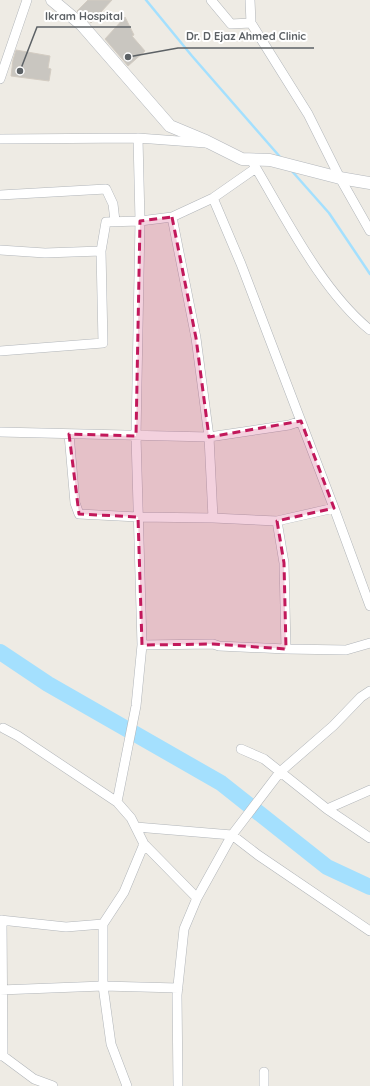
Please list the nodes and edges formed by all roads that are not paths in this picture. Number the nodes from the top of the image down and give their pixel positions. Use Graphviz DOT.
graph roads {
  1 [pos="27,0"];
  2 [pos="52,0"];
  3 [pos="211,0"];
  4 [pos="250,0"];
  5 [pos="251,23"];
  6 [pos="0,79"];
  7 [pos="138,138"];
  8 [pos="0,139"];
  9 [pos="213,144"];
  10 [pos="254,164"];
  11 [pos="340,178"];
  12 [pos="370,183"];
  13 [pos="0,195"];
  14 [pos="213,198"];
  15 [pos="172,217"];
  16 [pos="140,220"];
  17 [pos="115,221"];
  18 [pos="370,231"];
  19 [pos="0,250"];
  20 [pos="101,251"];
  21 [pos="370,330"];
  22 [pos="0,351"];
  23 [pos="301,420"];
  24 [pos="0,432"];
  25 [pos="69,434"];
  26 [pos="136,436"];
  27 [pos="209,437"];
  28 [pos="334,508"];
  29 [pos="138,517"];
  30 [pos="213,518"];
  31 [pos="277,521"];
  32 [pos="370,606"];
  33 [pos="370,643"];
  34 [pos="142,645"];
  35 [pos="286,649"];
  36 [pos="370,691"];
  37 [pos="1,729"];
  38 [pos="241,749"];
  39 [pos="280,772"];
  40 [pos="370,790"];
  41 [pos="117,802"];
  42 [pos="327,809"];
  43 [pos="136,827"];
  44 [pos="232,835"];
  45 [pos="370,838"];
  46 [pos="144,844"];
  47 [pos="197,898"];
  48 [pos="1,920"];
  49 [pos="103,924"];
  50 [pos="370,931"];
  51 [pos="103,986"];
  52 [pos="178,988"];
  53 [pos="1,990"];
  54 [pos="2,1056"];
  55 [pos="264,1072"];
  56 [pos="34,1082"];
  57 [pos="53,1086"];
  58 [pos="127,1086"];
  59 [pos="178,1086"];
  60 [pos="264,1086"];
  1 -- 6 [label="street"];
  2 -- 9 [label="street"];
  3 -- 5 [label="street"];
  4 -- 5 [label="street"];
  5 -- 11 [label="street"];
  7 -- 8 [label="street"];
  7 -- 9 [label="street"];
  7 -- 16 [label="street"];
  9 -- 10 [label="street"];
  10 -- 11 [label="street"];
  10 -- 14 [label="street"];
  10 -- 21 [label="street"];
  11 -- 12 [label="street"];
  11 -- 18 [label="street"];
  13 -- 17 [label="street"];
  14 -- 15 [label="street"];
  14 -- 23 [label="street"];
  15 -- 16 [label="street"];
  15 -- 27 [label="street"];
  16 -- 17 [label="street"];
  16 -- 26 [label="street"];
  17 -- 20 [label="street"];
  19 -- 20 [label="street"];
  20 -- 22 [label="street"];
  23 -- 27 [label="street"];
  23 -- 28 [label="street"];
  24 -- 25 [label="street"];
  25 -- 26 [label="street"];
  25 -- 29 [label="street"];
  26 -- 27 [label="street"];
  26 -- 29 [label="street"];
  27 -- 30 [label="street"];
  28 -- 31 [label="street"];
  28 -- 32 [label="street"];
  29 -- 30 [label="street"];
  29 -- 34 [label="street"];
  30 -- 31 [label="street"];
  31 -- 35 [label="street"];
  33 -- 35 [label="street"];
  34 -- 35 [label="street"];
  34 -- 41 [label="street"];
  36 -- 39 [label="street"];
  37 -- 41 [label="street"];
  38 -- 39 [label="street"];
  39 -- 42 [label="street"];
  39 -- 44 [label="street"];
  40 -- 42 [label="street"];
  41 -- 43 [label="street"];
  42 -- 45 [label="street"];
  43 -- 44 [label="street"];
  43 -- 46 [label="street"];
  44 -- 47 [label="street"];
  44 -- 50 [label="street"];
  46 -- 47 [label="street"];
  46 -- 49 [label="street"];
  47 -- 52 [label="street"];
  48 -- 49 [label="street"];
  48 -- 53 [label="street"];
  49 -- 51 [label="street"];
  51 -- 52 [label="street"];
  51 -- 53 [label="street"];
  51 -- 58 [label="street"];
  52 -- 59 [label="street"];
  53 -- 54 [label="street"];
  54 -- 56 [label="street"];
  55 -- 60 [label="street"];
  56 -- 57 [label="street"];
}
